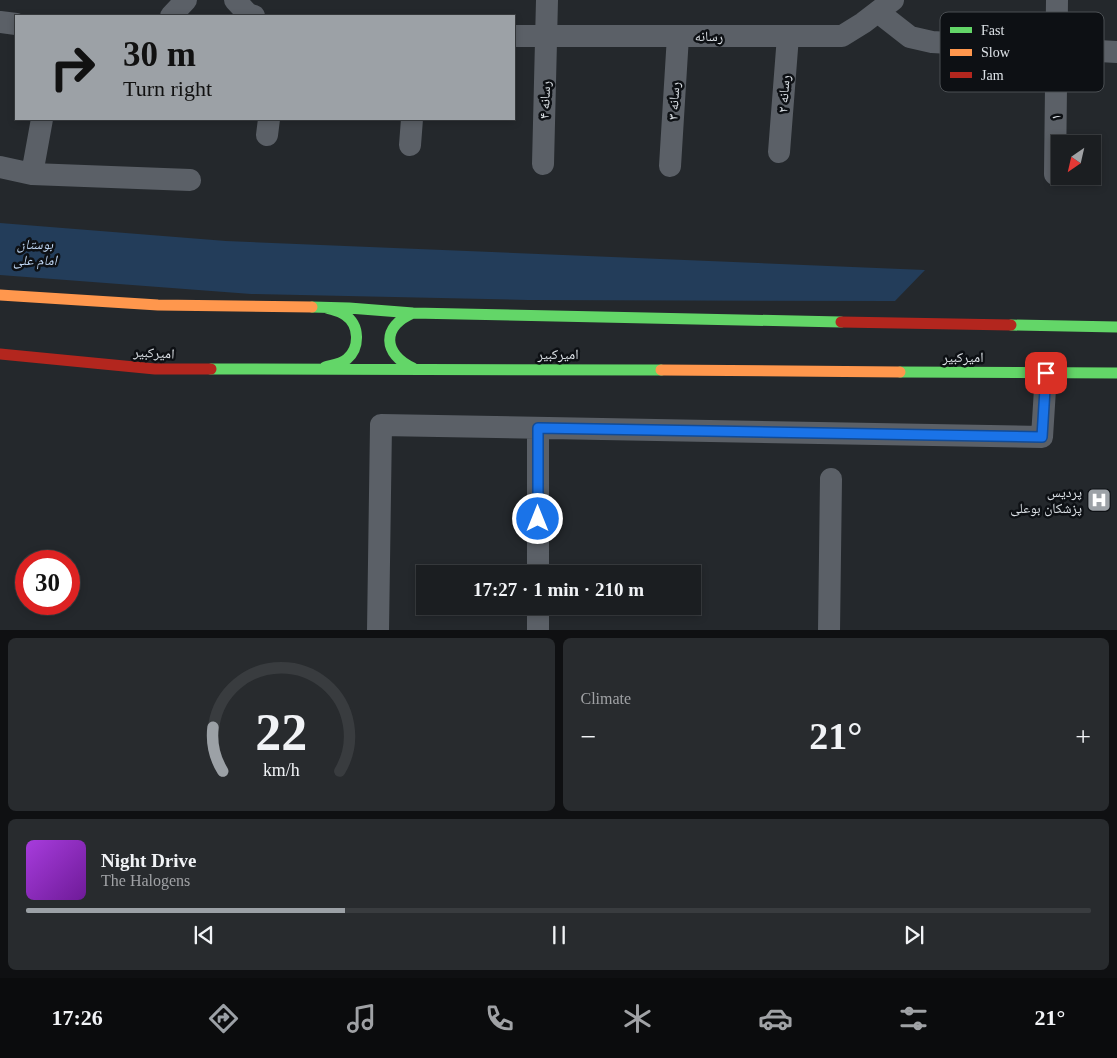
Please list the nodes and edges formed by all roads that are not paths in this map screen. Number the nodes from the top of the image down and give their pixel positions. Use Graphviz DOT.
graph roads {
  1 [pos="186,0"];
  2 [pos="235,0"];
  3 [pos="547,0"];
  4 [pos="886,6"];
  5 [pos="172,15"];
  6 [pos="251,15"];
  7 [pos="0,22"];
  8 [pos="15,24"];
  9 [pos="515,36"];
  10 [pos="547,36"];
  11 [pos="678,36"];
  12 [pos="788,36"];
  13 [pos="940,42"];
  14 [pos="1104,51"];
  15 [pos="1117,52"];
  16 [pos="1057,92"];
  17 [pos="42,120"];
  18 [pos="412,120"];
  19 [pos="1056,135"];
  20 [pos="410,146"];
  21 [pos="780,152"];
  22 [pos="543,164"];
  23 [pos="670,166"];
  24 [pos="0,167"];
  25 [pos="32,174"];
  26 [pos="190,180"];
  27 [pos="0,295"];
  28 [pos="327,308"];
  29 [pos="413,313"];
  30 [pos="1117,327"];
  31 [pos="0,354"];
  32 [pos="321,368"];
  33 [pos="414,368"];
  34 [pos="1046,373"];
  35 [pos="1117,373"];
  36 [pos="538,428"];
  37 [pos="831,479"];
  38 [pos="538,565"];
  39 [pos="538,615"];
  40 [pos="378,630"];
  41 [pos="538,630"];
  42 [pos="829,630"];
  1 -- 5 [label="street"];
  2 -- 6 [label="street"];
  3 -- 10 [label="street, رسانه ۴"];
  4 -- 12 [label="street, رسانه"];
  4 -- 13 [label="street"];
  7 -- 8 [label="street"];
  9 -- 10 [label="street, رسانه"];
  10 -- 11 [label="street, رسانه"];
  10 -- 22 [label="street, رسانه ۴"];
  11 -- 12 [label="street, رسانه"];
  11 -- 23 [label="street, رسانه ۳"];
  12 -- 21 [label="street, رسانه ۲"];
  14 -- 15 [label="street"];
  16 -- 19 [label="street, ۱"];
  17 -- 25 [label="street"];
  18 -- 20 [label="street"];
  24 -- 25 [label="street"];
  25 -- 26 [label="street"];
  27 -- 28 [label="main road"];
  28 -- 29 [label="main road"];
  28 -- 32 [label="main road"];
  29 -- 30 [label="main road"];
  29 -- 33 [label="main road"];
  31 -- 32 [label="main road, امیرکبیر"];
  32 -- 33 [label="main road, امیرکبیر"];
  33 -- 34 [label="main road, امیرکبیر"];
  34 -- 35 [label="main road, امیرکبیر"];
  34 -- 36 [label="street"];
  36 -- 38 [label="street"];
  36 -- 40 [label="street"];
  37 -- 42 [label="street"];
  39 -- 41 [label="street"];
}
